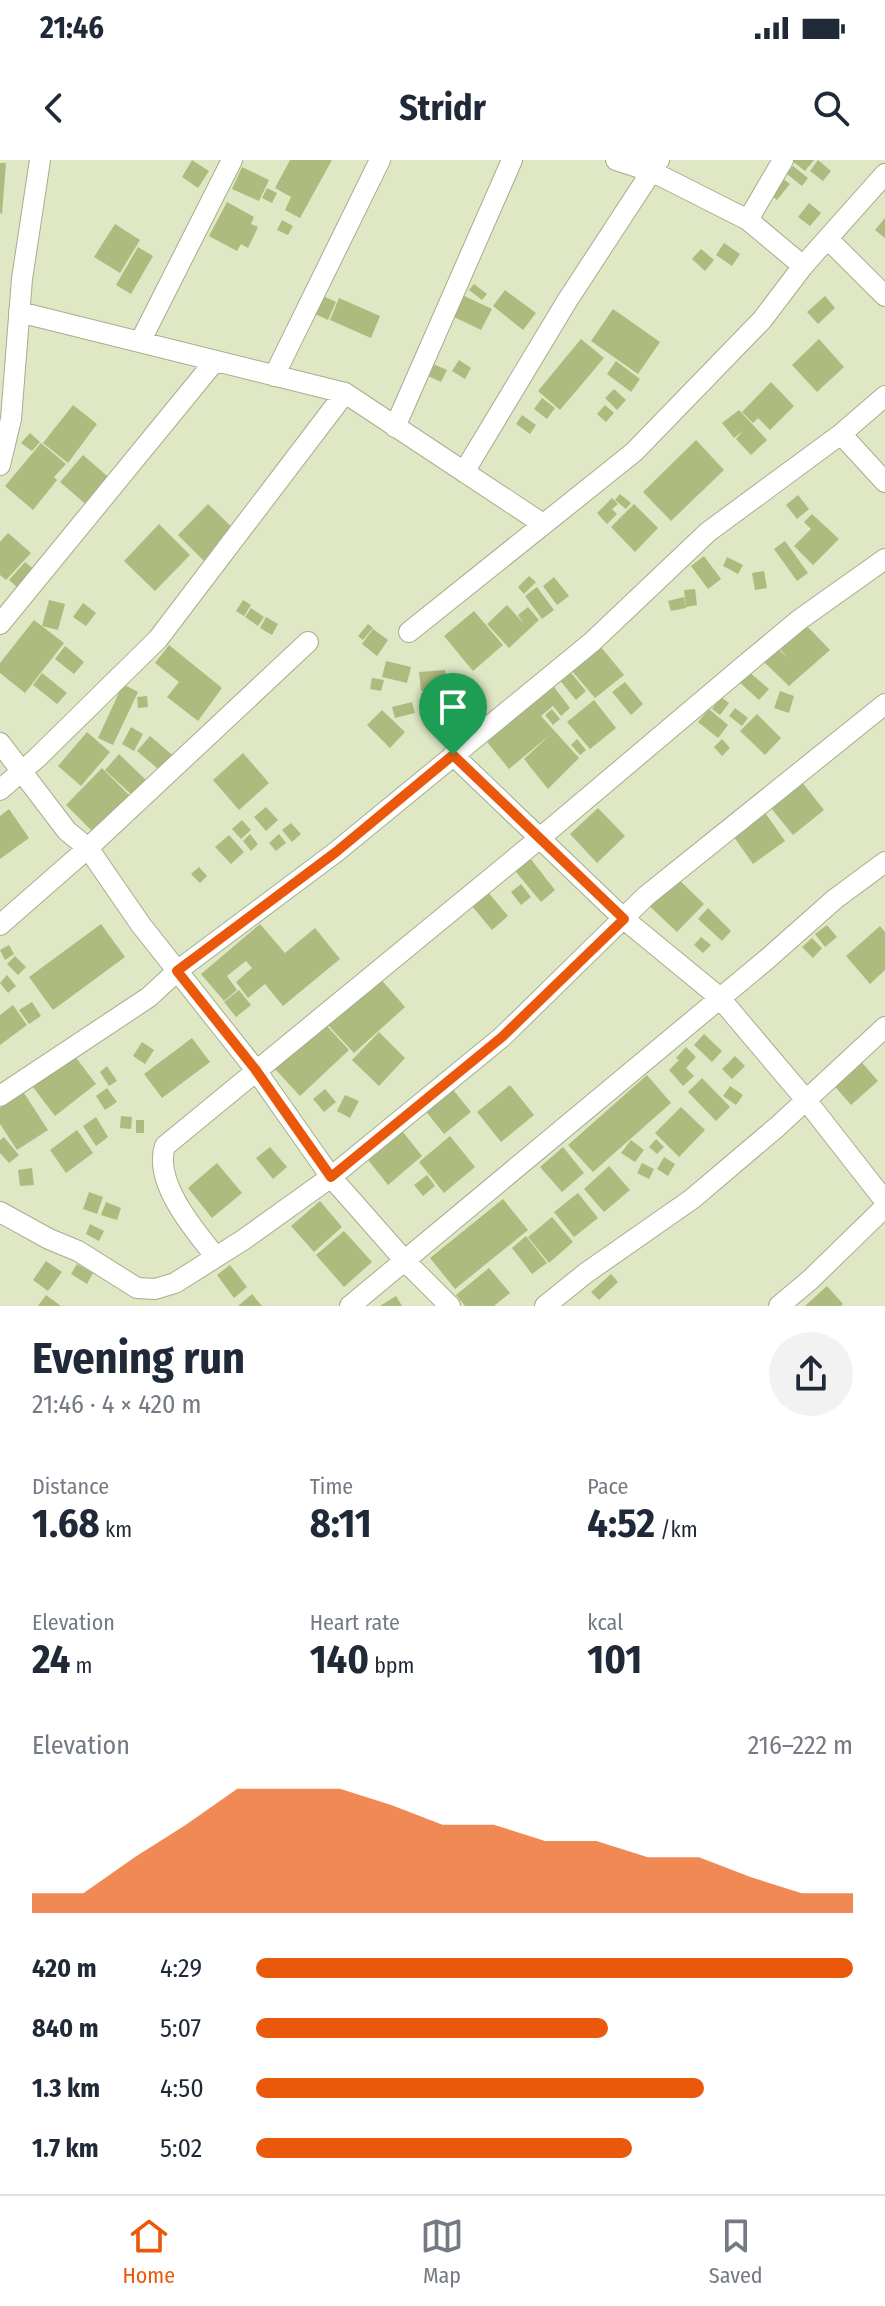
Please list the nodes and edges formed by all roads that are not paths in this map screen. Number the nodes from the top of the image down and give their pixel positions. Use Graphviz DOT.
graph roads {
  1 [pos="232,160"];
  2 [pos="380,160"];
  3 [pos="512,160"];
  4 [pos="616,160"];
  5 [pos="783,160"];
  6 [pos="43,162"];
  7 [pos="656,166"];
  8 [pos="885,174"];
  9 [pos="748,220"];
  10 [pos="829,240"];
  11 [pos="803,266"];
  12 [pos="885,296"];
  13 [pos="19,312"];
  14 [pos="140,342"];
  15 [pos="215,361"];
  16 [pos="274,376"];
  17 [pos="345,393"];
  18 [pos="885,396"];
  19 [pos="395,427"];
  20 [pos="841,434"];
  21 [pos="0,465"];
  22 [pos="464,472"];
  23 [pos="885,482"];
  24 [pos="543,524"];
  25 [pos="885,559"];
  26 [pos="0,624"];
  27 [pos="409,632"];
  28 [pos="308,642"];
  29 [pos="885,704"];
  30 [pos="0,743"];
  31 [pos="453,755"];
  32 [pos="21,772"];
  33 [pos="0,790"];
  34 [pos="540,838"];
  35 [pos="88,848"];
  36 [pos="885,862"];
  37 [pos="624,919"];
  38 [pos="0,925"];
  39 [pos="177,971"];
  40 [pos="719,997"];
  41 [pos="885,1027"];
  42 [pos="255,1069"];
  43 [pos="0,1096"];
  44 [pos="806,1100"];
  45 [pos="331,1177"];
  46 [pos="885,1204"];
  47 [pos="0,1212"];
  48 [pos="216,1257"];
  49 [pos="405,1261"];
  50 [pos="350,1306"];
  51 [pos="450,1306"];
  52 [pos="545,1306"];
  53 [pos="779,1306"];
  1 -- 14 [label="street"];
  2 -- 16 [label="street"];
  3 -- 19 [label="street"];
  4 -- 7 [label="street"];
  5 -- 9 [label="street"];
  6 -- 13 [label="street"];
  7 -- 9 [label="street"];
  7 -- 22 [label="street"];
  8 -- 10 [label="street"];
  9 -- 11 [label="street"];
  10 -- 11 [label="street"];
  10 -- 12 [label="street"];
  11 -- 24 [label="street"];
  13 -- 14 [label="street"];
  13 -- 21 [label="street"];
  14 -- 15 [label="street"];
  15 -- 16 [label="street"];
  15 -- 26 [label="street"];
  16 -- 17 [label="street"];
  17 -- 19 [label="street"];
  17 -- 32 [label="street"];
  18 -- 20 [label="street"];
  19 -- 22 [label="street"];
  20 -- 23 [label="street"];
  20 -- 31 [label="street"];
  22 -- 24 [label="street"];
  24 -- 27 [label="street"];
  25 -- 34 [label="street"];
  28 -- 35 [label="street"];
  29 -- 37 [label="street"];
  30 -- 32 [label="street"];
  31 -- 34 [label="street"];
  31 -- 39 [label="street"];
  32 -- 33 [label="street"];
  32 -- 35 [label="street"];
  34 -- 37 [label="street"];
  34 -- 42 [label="street"];
  35 -- 38 [label="street"];
  35 -- 39 [label="street"];
  36 -- 40 [label="street"];
  37 -- 40 [label="street"];
  37 -- 45 [label="street"];
  39 -- 42 [label="street"];
  39 -- 43 [label="street"];
  40 -- 44 [label="street"];
  40 -- 49 [label="street"];
  41 -- 44 [label="street"];
  42 -- 45 [label="street"];
  42 -- 48 [label="street"];
  44 -- 46 [label="street"];
  44 -- 52 [label="street"];
  45 -- 48 [label="street"];
  45 -- 49 [label="street"];
  46 -- 53 [label="street"];
  47 -- 48 [label="street"];
  49 -- 50 [label="street"];
  49 -- 51 [label="street"];
}
